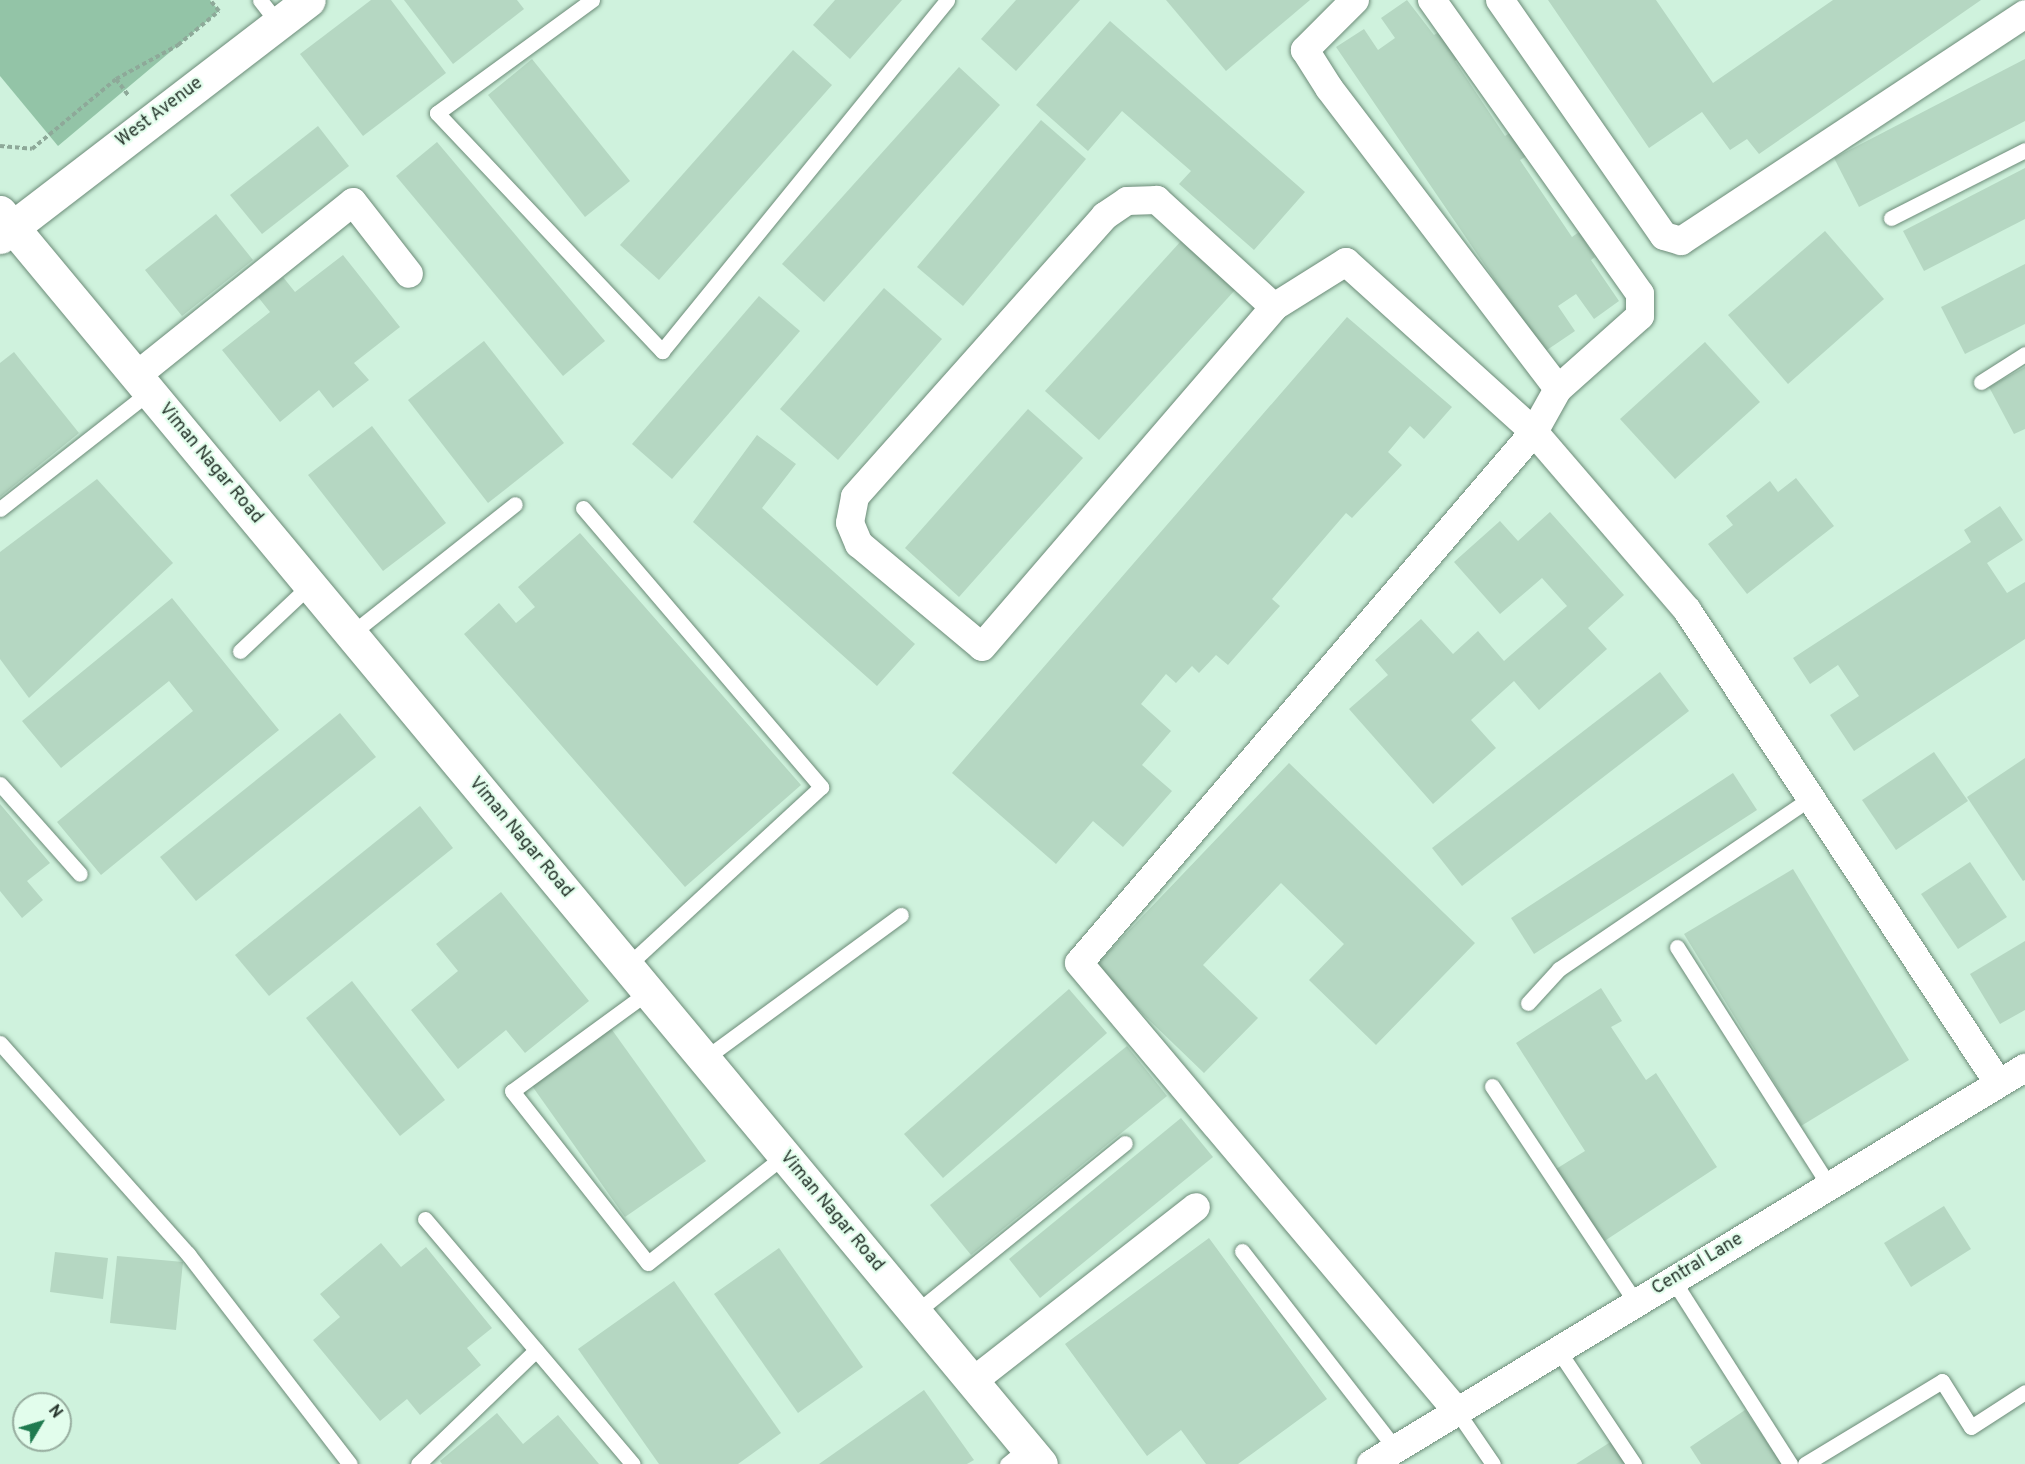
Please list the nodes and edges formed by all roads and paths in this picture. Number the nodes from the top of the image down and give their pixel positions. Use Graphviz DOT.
graph roads {
  1 [pos="210,0"];
  2 [pos="309,0"];
  3 [pos="592,0"];
  4 [pos="946,0"];
  5 [pos="1355,0"];
  6 [pos="1432,0"];
  7 [pos="1500,0"];
  8 [pos="269,12"];
  9 [pos="2025,14"];
  10 [pos="0,146"];
  11 [pos="2025,150"];
  12 [pos="1892,218"];
  13 [pos="4,225"];
  14 [pos="409,274"];
  15 [pos="1274,307"];
  16 [pos="2025,354"];
  17 [pos="1981,382"];
  18 [pos="143,384"];
  19 [pos="1558,389"];
  20 [pos="1534,432"];
  21 [pos="515,504"];
  22 [pos="583,508"];
  23 [pos="0,509"];
  24 [pos="310,585"];
  25 [pos="351,634"];
  26 [pos="240,651"];
  27 [pos="0,784"];
  28 [pos="1811,798"];
  29 [pos="80,874"];
  30 [pos="902,915"];
  31 [pos="1677,947"];
  32 [pos="627,966"];
  33 [pos="648,992"];
  34 [pos="1528,1003"];
  35 [pos="0,1043"];
  36 [pos="704,1059"];
  37 [pos="2025,1068"];
  38 [pos="1999,1084"];
  39 [pos="1492,1086"];
  40 [pos="1125,1143"];
  41 [pos="784,1156"];
  42 [pos="1829,1186"];
  43 [pos="1196,1207"];
  44 [pos="425,1219"];
  45 [pos="1242,1251"];
  46 [pos="1673,1280"];
  47 [pos="1636,1303"];
  48 [pos="915,1312"];
  49 [pos="536,1350"];
  50 [pos="1558,1350"];
  51 [pos="972,1382"];
  52 [pos="2025,1392"];
  53 [pos="1456,1410"];
  54 [pos="1395,1448"];
  55 [pos="1025,1459"];
  56 [pos="350,1464"];
  57 [pos="418,1464"];
  58 [pos="633,1464"];
  59 [pos="1371,1464"];
  60 [pos="1493,1464"];
  61 [pos="1634,1464"];
  62 [pos="1790,1464"];
  63 [pos="1805,1464"];
  1 -- 10 [label="path"];
  2 -- 8 [label="street, West Avenue"];
  3 -- 4 [label="lane"];
  5 -- 19 [label="street"];
  6 -- 19 [label="street"];
  7 -- 9 [label="street"];
  8 -- 13 [label="street, West Avenue"];
  11 -- 12 [label="lane"];
  13 -- 18 [label="street, Viman Nagar Road"];
  14 -- 18 [label="street"];
  15 -- 15 [label="street"];
  15 -- 20 [label="street"];
  16 -- 17 [label="lane"];
  18 -- 23 [label="lane"];
  18 -- 24 [label="street, Viman Nagar Road"];
  19 -- 20 [label="street"];
  20 -- 28 [label="street"];
  20 -- 53 [label="street"];
  21 -- 25 [label="lane"];
  22 -- 32 [label="lane"];
  24 -- 25 [label="street, Viman Nagar Road"];
  24 -- 26 [label="lane"];
  25 -- 32 [label="street, Viman Nagar Road"];
  27 -- 29 [label="lane"];
  28 -- 34 [label="lane"];
  28 -- 38 [label="street"];
  30 -- 36 [label="lane"];
  31 -- 42 [label="lane"];
  32 -- 33 [label="street, Viman Nagar Road"];
  33 -- 36 [label="street, Viman Nagar Road"];
  33 -- 41 [label="lane"];
  35 -- 56 [label="lane"];
  36 -- 41 [label="street, Viman Nagar Road"];
  37 -- 38 [label="street, Central Lane"];
  38 -- 42 [label="street, Central Lane"];
  39 -- 47 [label="lane"];
  40 -- 48 [label="lane"];
  41 -- 48 [label="street, Viman Nagar Road"];
  42 -- 46 [label="street, Central Lane"];
  43 -- 51 [label="street"];
  44 -- 49 [label="lane"];
  45 -- 54 [label="lane"];
  46 -- 47 [label="street, Central Lane"];
  46 -- 62 [label="lane"];
  47 -- 50 [label="street, Central Lane"];
  48 -- 51 [label="street, Viman Nagar Road"];
  49 -- 57 [label="lane"];
  49 -- 58 [label="lane"];
  50 -- 53 [label="street, Central Lane"];
  50 -- 61 [label="lane"];
  51 -- 55 [label="street, Viman Nagar Road"];
  52 -- 63 [label="lane"];
  53 -- 54 [label="street, Central Lane"];
  53 -- 60 [label="lane"];
  54 -- 59 [label="street, Central Lane"];
}
